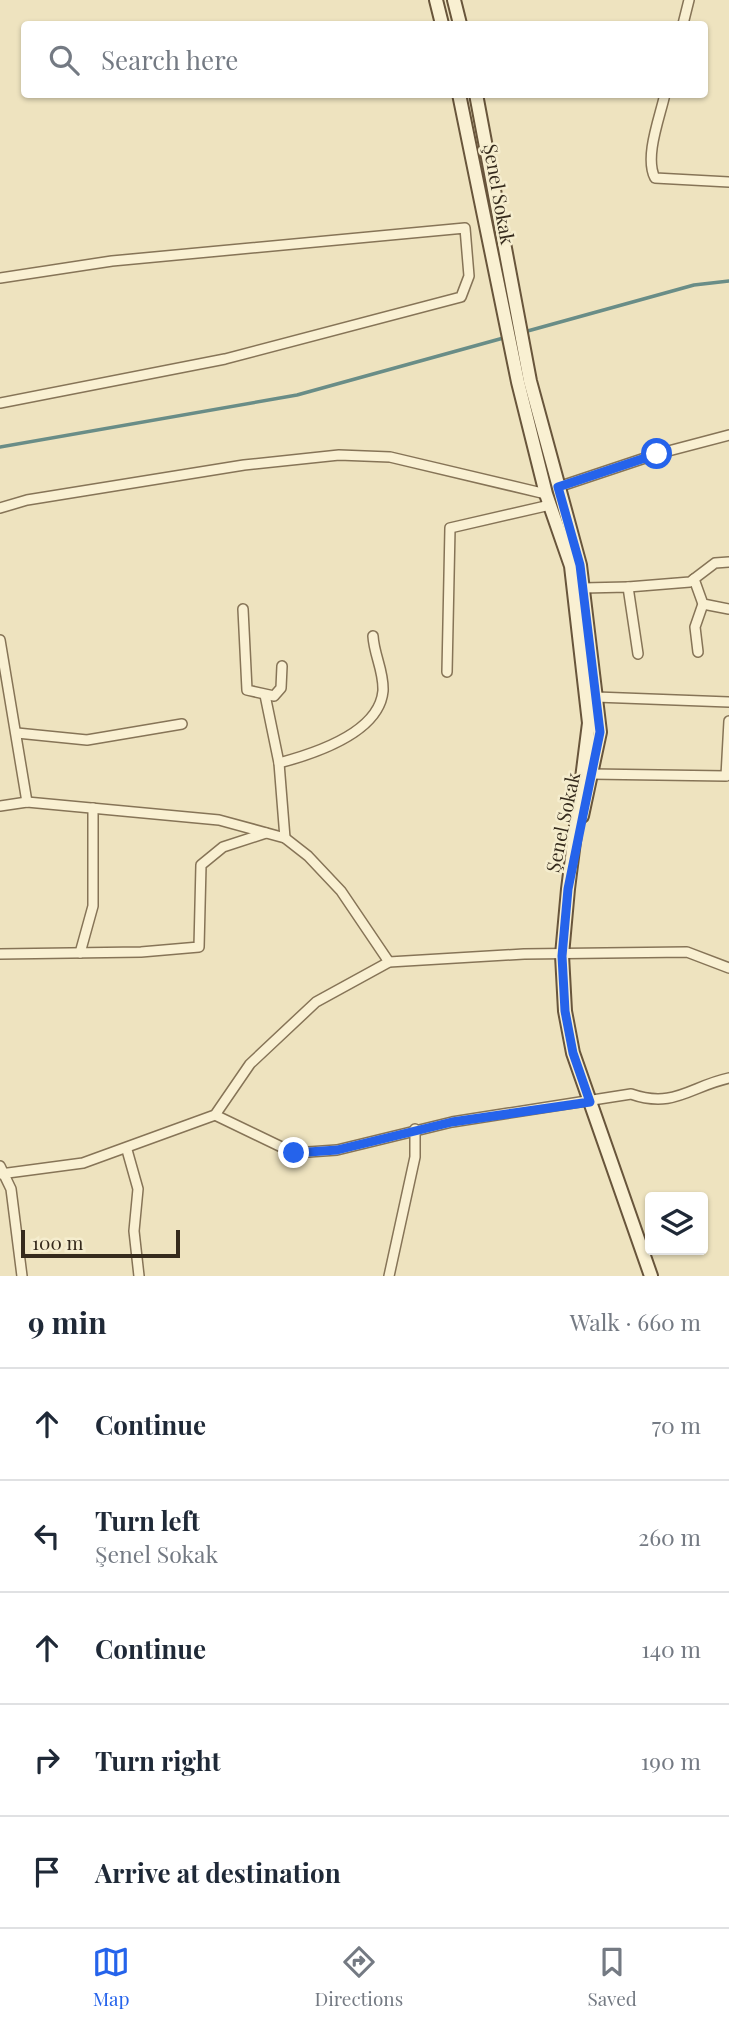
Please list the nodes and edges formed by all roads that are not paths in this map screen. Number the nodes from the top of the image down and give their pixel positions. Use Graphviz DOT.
graph roads {
  1 [pos="436,0"];
  2 [pos="454,0"];
  3 [pos="689,0"];
  4 [pos="441,21"];
  5 [pos="459,21"];
  6 [pos="684,21"];
  7 [pos="460,98"];
  8 [pos="477,98"];
  9 [pos="664,98"];
  10 [pos="729,182"];
  11 [pos="0,278"];
  12 [pos="524,382"];
  13 [pos="0,403"];
  14 [pos="729,435"];
  15 [pos="551,495"];
  16 [pos="0,508"];
  17 [pos="729,562"];
  18 [pos="694,579"];
  19 [pos="628,587"];
  20 [pos="583,588"];
  21 [pos="703,604"];
  22 [pos="243,609"];
  23 [pos="729,609"];
  24 [pos="373,636"];
  25 [pos="0,640"];
  26 [pos="698,652"];
  27 [pos="638,654"];
  28 [pos="282,666"];
  29 [pos="447,672"];
  30 [pos="4,695"];
  31 [pos="265,695"];
  32 [pos="596,697"];
  33 [pos="729,702"];
  34 [pos="729,721"];
  35 [pos="182,724"];
  36 [pos="17,733"];
  37 [pos="279,763"];
  38 [pos="591,774"];
  39 [pos="27,802"];
  40 [pos="0,806"];
  41 [pos="93,808"];
  42 [pos="266,833"];
  43 [pos="285,838"];
  44 [pos="568,889"];
  45 [pos="80,953"];
  46 [pos="0,954"];
  47 [pos="562,956"];
  48 [pos="388,962"];
  49 [pos="729,968"];
  50 [pos="729,1078"];
  51 [pos="590,1102"];
  52 [pos="215,1115"];
  53 [pos="415,1129"];
  54 [pos="127,1150"];
  55 [pos="1,1171"];
  56 [pos="22,1276"];
  57 [pos="139,1276"];
  58 [pos="389,1276"];
  59 [pos="651,1276"];
  1 -- 4 [label="street"];
  2 -- 5 [label="street"];
  3 -- 6 [label="street"];
  7 -- 12 [label="street, Şenel Sokak"];
  8 -- 12 [label="street, Şenel Sokak"];
  9 -- 10 [label="street"];
  11 -- 13 [label="street"];
  12 -- 15 [label="street, Şenel Sokak"];
  14 -- 15 [label="street"];
  15 -- 16 [label="street"];
  15 -- 20 [label="street, Şenel Sokak"];
  15 -- 29 [label="street"];
  15 -- 44 [label="street, Şenel Sokak"];
  17 -- 18 [label="street"];
  18 -- 19 [label="street"];
  18 -- 21 [label="street"];
  19 -- 20 [label="street"];
  19 -- 27 [label="street"];
  20 -- 32 [label="street, Şenel Sokak"];
  21 -- 23 [label="street"];
  21 -- 26 [label="street"];
  22 -- 31 [label="street"];
  24 -- 37 [label="street"];
  25 -- 30 [label="street"];
  28 -- 31 [label="street"];
  30 -- 36 [label="street"];
  31 -- 37 [label="street"];
  32 -- 33 [label="street"];
  32 -- 38 [label="street, Şenel Sokak"];
  34 -- 38 [label="street"];
  35 -- 36 [label="street"];
  36 -- 39 [label="street"];
  37 -- 43 [label="street"];
  38 -- 44 [label="street, Şenel Sokak"];
  39 -- 40 [label="street"];
  39 -- 41 [label="street"];
  41 -- 42 [label="street"];
  41 -- 45 [label="street"];
  42 -- 43 [label="street"];
  42 -- 45 [label="street"];
  43 -- 48 [label="street"];
  44 -- 47 [label="street"];
  45 -- 46 [label="street"];
  47 -- 48 [label="street"];
  47 -- 49 [label="street"];
  47 -- 51 [label="street"];
  48 -- 52 [label="street"];
  50 -- 51 [label="street"];
  51 -- 53 [label="street"];
  51 -- 59 [label="street"];
  52 -- 53 [label="street"];
  52 -- 54 [label="street"];
  53 -- 58 [label="street"];
  54 -- 55 [label="street"];
  54 -- 57 [label="street"];
  55 -- 56 [label="street"];
}
